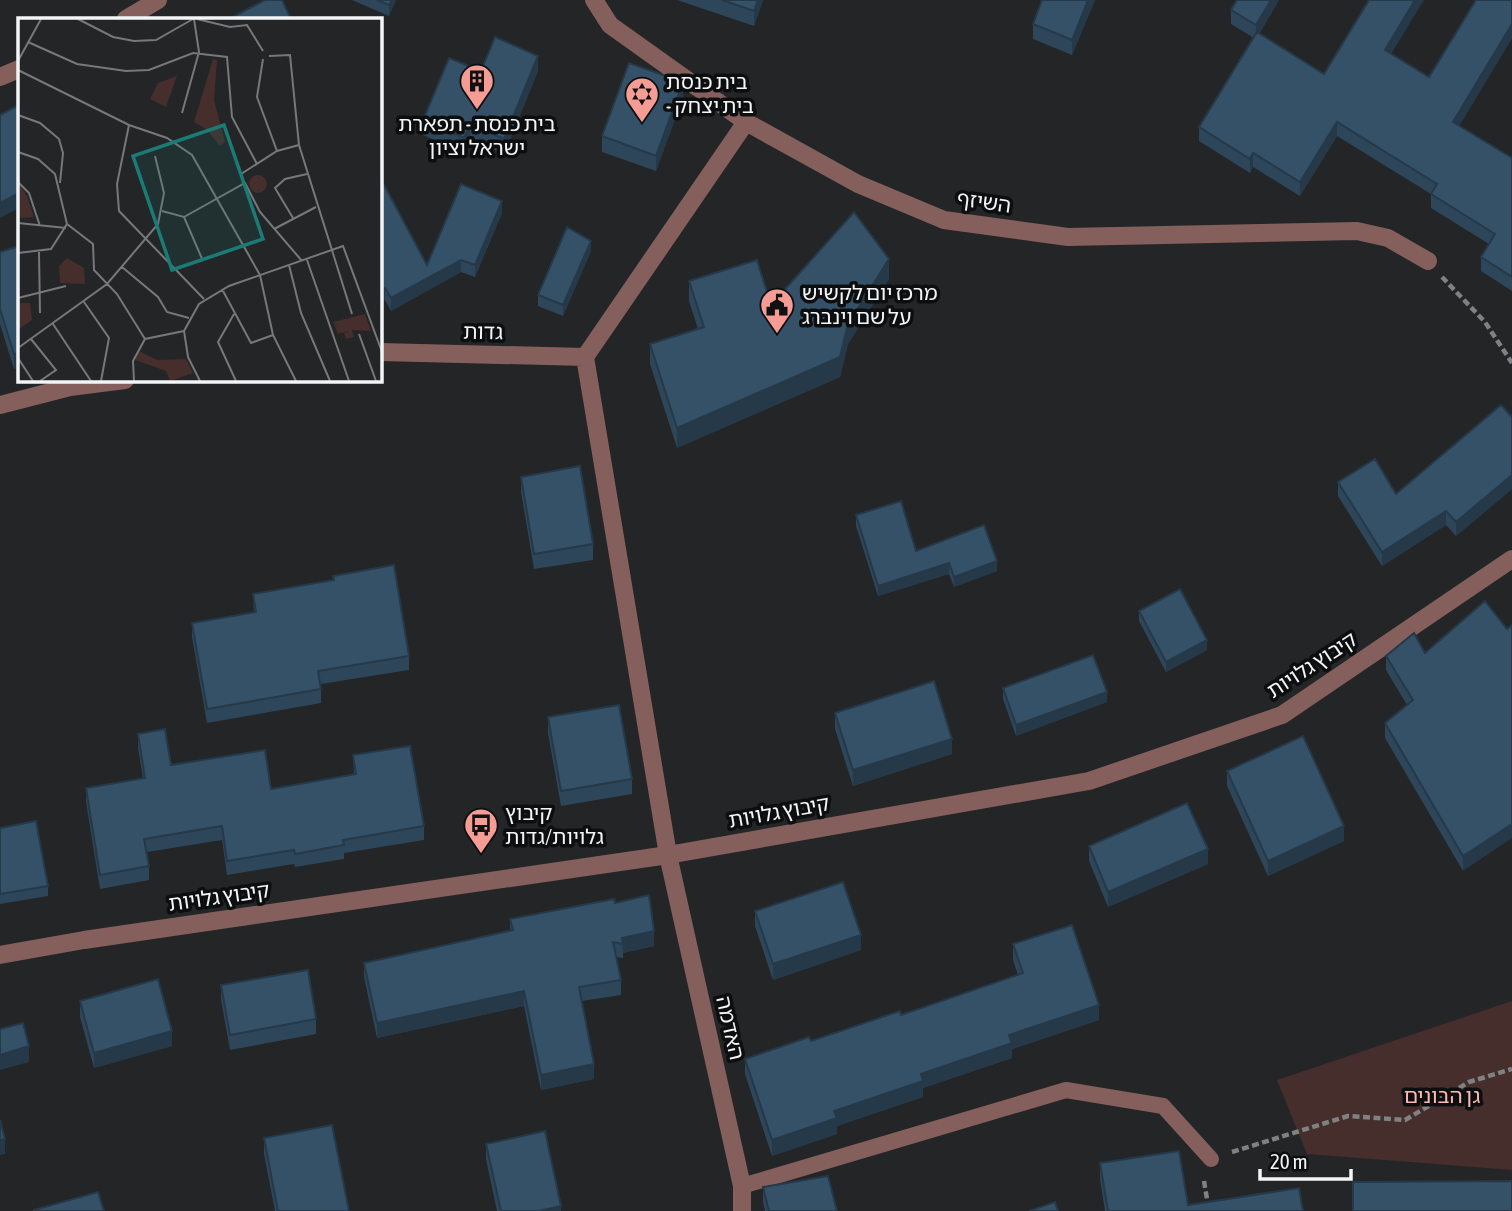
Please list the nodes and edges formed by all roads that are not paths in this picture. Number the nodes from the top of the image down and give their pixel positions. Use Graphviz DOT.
graph roads {
  1 [pos="158,0"];
  2 [pos="594,0"];
  3 [pos="128,18"];
  4 [pos="18,69"];
  5 [pos="0,76"];
  6 [pos="747,122"];
  7 [pos="1428,261"];
  8 [pos="382,352"];
  9 [pos="585,357"];
  10 [pos="109,382"];
  11 [pos="0,405"];
  12 [pos="1512,559"];
  13 [pos="668,855"];
  14 [pos="0,955"];
  15 [pos="1212,1159"];
  16 [pos="742,1186"];
  17 [pos="742,1211"];
  1 -- 3 [label="street"];
  2 -- 6 [label="street, השיזף"];
  4 -- 5 [label="street"];
  6 -- 7 [label="street, השיזף"];
  6 -- 9 [label="street"];
  8 -- 9 [label="street, גדות"];
  9 -- 13 [label="street, האדמה"];
  10 -- 11 [label="street"];
  12 -- 13 [label="street, קיבוץ גלויות"];
  13 -- 14 [label="street, קיבוץ גלויות"];
  13 -- 16 [label="street, האדמה"];
  15 -- 16 [label="lane"];
  16 -- 17 [label="street, האדמה"];
}
